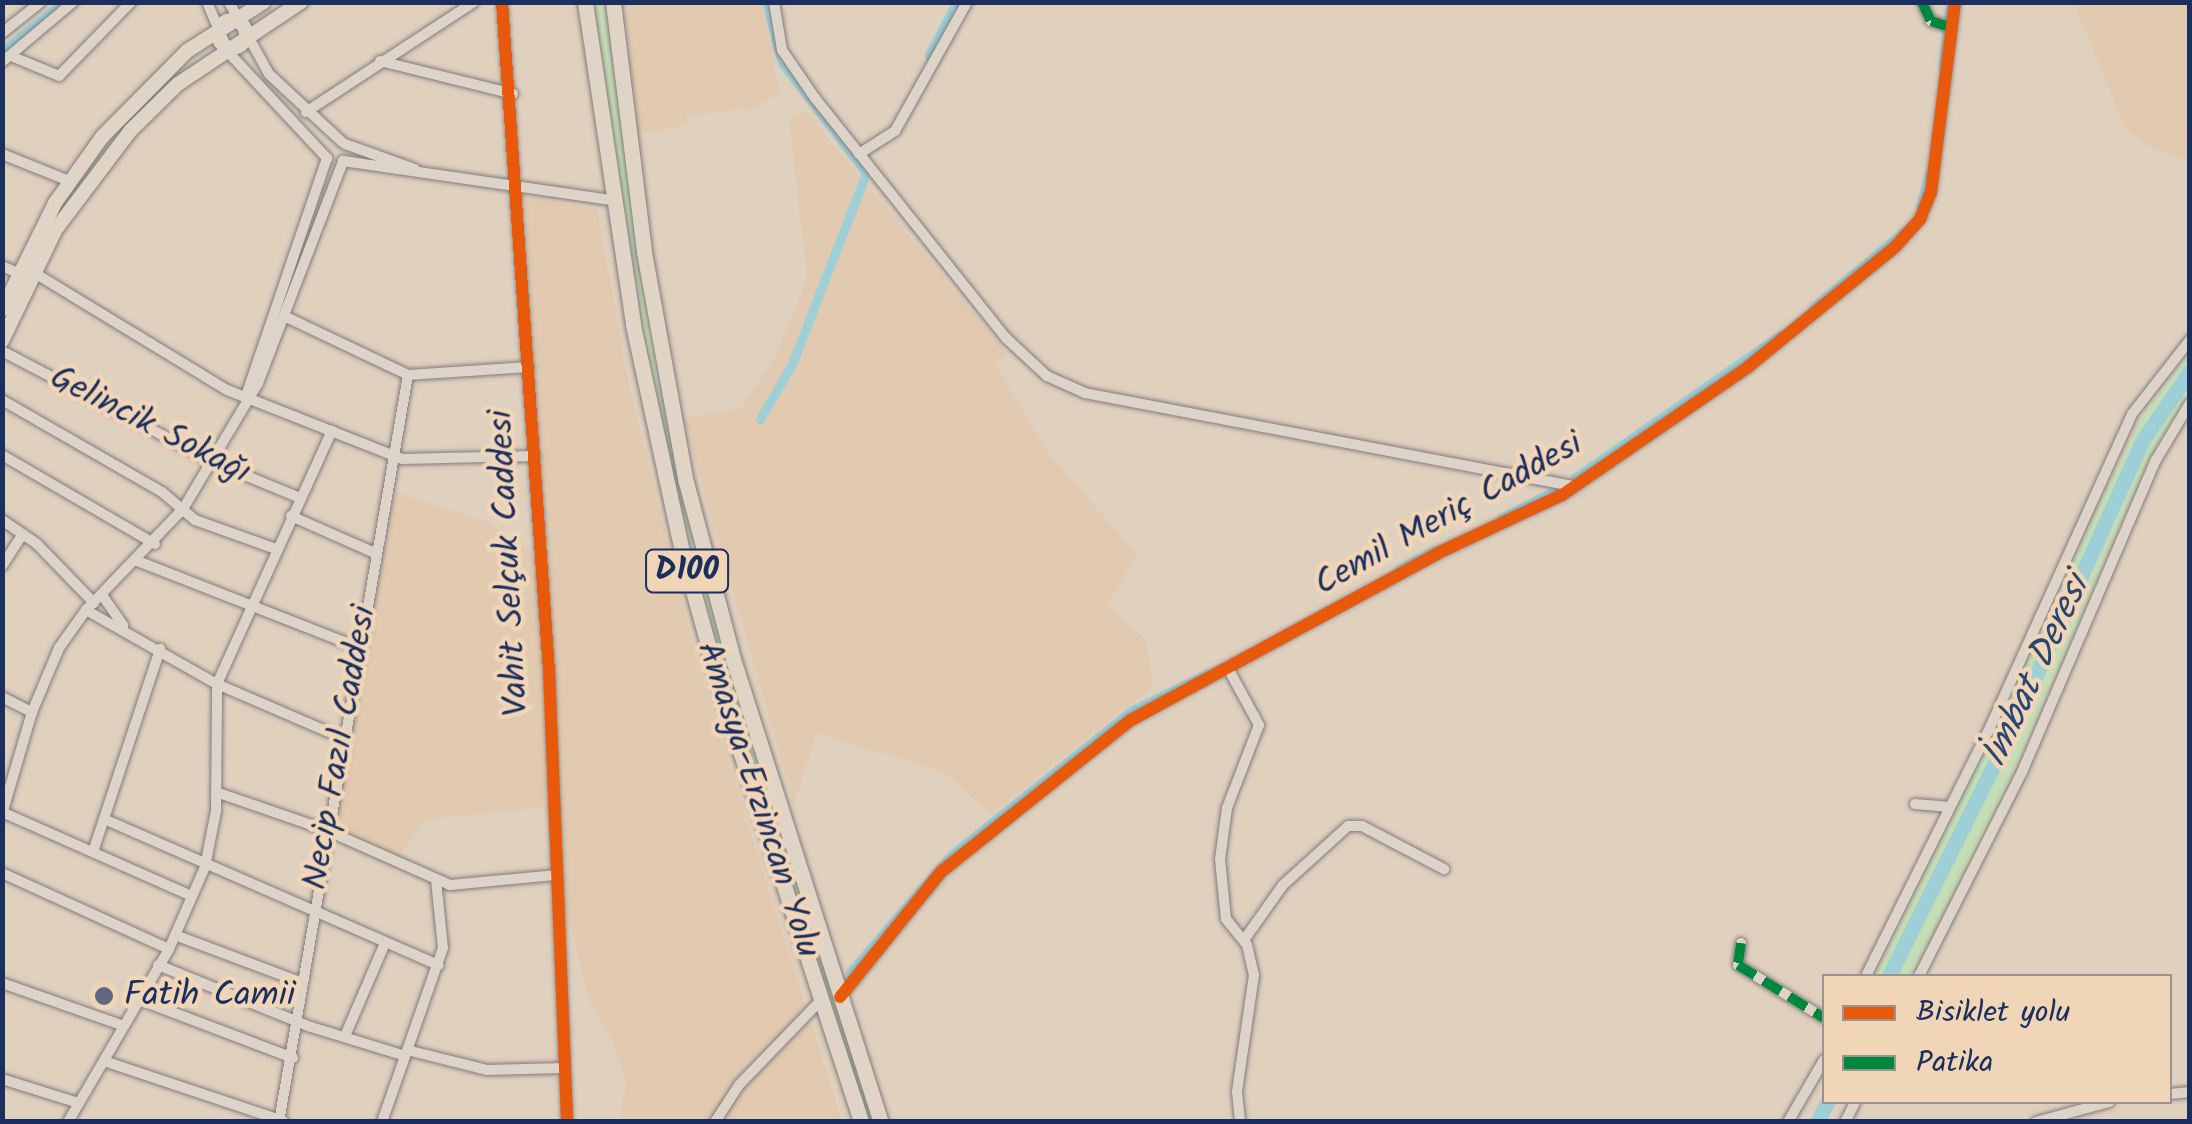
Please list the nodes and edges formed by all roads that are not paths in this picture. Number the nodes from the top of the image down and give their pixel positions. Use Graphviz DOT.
graph roads {
  1 [pos="72,2"];
  2 [pos="131,2"];
  3 [pos="207,2"];
  4 [pos="264,2"];
  5 [pos="302,2"];
  6 [pos="474,2"];
  7 [pos="502,2"];
  8 [pos="585,2"];
  9 [pos="613,2"];
  10 [pos="774,2"];
  11 [pos="967,2"];
  12 [pos="1922,2"];
  13 [pos="1955,2"];
  14 [pos="39,3"];
  15 [pos="1952,28"];
  16 [pos="232,30"];
  17 [pos="2,33"];
  18 [pos="7,59"];
  19 [pos="380,61"];
  20 [pos="513,94"];
  21 [pos="306,112"];
  22 [pos="343,143"];
  23 [pos="2,154"];
  24 [pos="859,154"];
  25 [pos="327,158"];
  26 [pos="343,161"];
  27 [pos="416,169"];
  28 [pos="69,181"];
  29 [pos="518,190"];
  30 [pos="616,201"];
  31 [pos="2,266"];
  32 [pos="25,272"];
  33 [pos="2,310"];
  34 [pos="284,316"];
  35 [pos="2190,340"];
  36 [pos="2,341"];
  37 [pos="2,351"];
  38 [pos="529,367"];
  39 [pos="408,374"];
  40 [pos="246,396"];
  41 [pos="2,400"];
  42 [pos="2190,403"];
  43 [pos="332,432"];
  44 [pos="2,455"];
  45 [pos="392,455"];
  46 [pos="534,456"];
  47 [pos="213,462"];
  48 [pos="1574,486"];
  49 [pos="300,498"];
  50 [pos="183,509"];
  51 [pos="292,516"];
  52 [pos="2,520"];
  53 [pos="23,534"];
  54 [pos="155,544"];
  55 [pos="276,548"];
  56 [pos="375,552"];
  57 [pos="135,560"];
  58 [pos="2,566"];
  59 [pos="94,603"];
  60 [pos="250,606"];
  61 [pos="123,626"];
  62 [pos="160,648"];
  63 [pos="359,648"];
  64 [pos="1229,670"];
  65 [pos="217,684"];
  66 [pos="2,696"];
  67 [pos="32,712"];
  68 [pos="340,736"];
  69 [pos="216,792"];
  70 [pos="1916,804"];
  71 [pos="1950,806"];
  72 [pos="3,813"];
  73 [pos="104,819"];
  74 [pos="326,830"];
  75 [pos="94,849"];
  76 [pos="205,867"];
  77 [pos="1444,869"];
  78 [pos="2,873"];
  79 [pos="554,875"];
  80 [pos="436,880"];
  81 [pos="192,896"];
  82 [pos="312,912"];
  83 [pos="175,935"];
  84 [pos="1244,940"];
  85 [pos="385,943"];
  86 [pos="1741,943"];
  87 [pos="169,949"];
  88 [pos="158,965"];
  89 [pos="438,965"];
  90 [pos="1867,974"];
  91 [pos="1920,974"];
  92 [pos="300,982"];
  93 [pos="2,983"];
  94 [pos="840,997"];
  95 [pos="135,998"];
  96 [pos="821,1000"];
  97 [pos="1822,1017"];
  98 [pos="295,1021"];
  99 [pos="121,1025"];
  100 [pos="346,1036"];
  101 [pos="406,1053"];
  102 [pos="293,1058"];
  103 [pos="104,1060"];
  104 [pos="1822,1063"];
  105 [pos="562,1068"];
  106 [pos="2,1079"];
  107 [pos="78,1103"];
  108 [pos="2102,1104"];
  109 [pos="281,1121"];
  110 [pos="68,1122"];
  111 [pos="382,1122"];
  112 [pos="567,1122"];
  113 [pos="715,1122"];
  114 [pos="860,1122"];
  115 [pos="881,1122"];
  116 [pos="1240,1122"];
  117 [pos="1788,1122"];
  118 [pos="2036,1122"];
  1 -- 18 [label="street"];
  2 -- 18 [label="street"];
  3 -- 16 [label="street"];
  4 -- 16 [label="main road"];
  5 -- 16 [label="main road"];
  6 -- 19 [label="street"];
  7 -- 20 [label="street, Vahit Selçuk Caddesi"];
  8 -- 30 [label="highway, Amasya-Erzincan Yolu / D100"];
  9 -- 94 [label="highway, Amasya-Erzincan Yolu / D100"];
  10 -- 24 [label="street"];
  11 -- 24 [label="street"];
  12 -- 15 [label="street"];
  13 -- 15 [label="street, Cemil Meriç Caddesi"];
  14 -- 17 [label="street"];
  15 -- 48 [label="street, Cemil Meriç Caddesi"];
  16 -- 21 [label="street"];
  16 -- 25 [label="street"];
  16 -- 28 [label="main road"];
  16 -- 32 [label="main road"];
  19 -- 20 [label="street"];
  19 -- 21 [label="street"];
  20 -- 29 [label="street, Vahit Selçuk Caddesi"];
  21 -- 22 [label="street"];
  22 -- 25 [label="street"];
  22 -- 26 [label="street"];
  22 -- 27 [label="street"];
  23 -- 28 [label="street"];
  24 -- 48 [label="street"];
  25 -- 26 [label="street"];
  25 -- 40 [label="street"];
  26 -- 27 [label="street"];
  26 -- 34 [label="street"];
  27 -- 29 [label="street"];
  28 -- 32 [label="main road"];
  29 -- 30 [label="street"];
  29 -- 38 [label="street, Vahit Selçuk Caddesi"];
  30 -- 96 [label="highway, Amasya-Erzincan Yolu / D100"];
  31 -- 32 [label="street"];
  32 -- 33 [label="main road"];
  32 -- 36 [label="main road"];
  32 -- 40 [label="street"];
  34 -- 39 [label="street"];
  34 -- 40 [label="street"];
  35 -- 71 [label="street"];
  37 -- 47 [label="street, Gelincik Sokağı"];
  38 -- 39 [label="street"];
  38 -- 46 [label="street, Vahit Selçuk Caddesi"];
  39 -- 45 [label="street, Necip Fazıl Caddesi"];
  40 -- 43 [label="street"];
  40 -- 47 [label="street"];
  41 -- 50 [label="street"];
  42 -- 91 [label="street"];
  43 -- 45 [label="street"];
  43 -- 49 [label="street"];
  44 -- 54 [label="street"];
  45 -- 46 [label="street"];
  45 -- 56 [label="street, Necip Fazıl Caddesi"];
  46 -- 79 [label="street, Vahit Selçuk Caddesi"];
  47 -- 49 [label="street, Gelincik Sokağı"];
  47 -- 50 [label="street"];
  48 -- 64 [label="street, Cemil Meriç Caddesi"];
  49 -- 51 [label="street"];
  50 -- 54 [label="street"];
  50 -- 55 [label="street"];
  51 -- 55 [label="street"];
  51 -- 56 [label="street"];
  52 -- 53 [label="street"];
  53 -- 58 [label="street"];
  53 -- 59 [label="street"];
  54 -- 57 [label="street"];
  55 -- 60 [label="street"];
  56 -- 63 [label="street, Necip Fazıl Caddesi"];
  57 -- 59 [label="street"];
  57 -- 60 [label="street"];
  59 -- 61 [label="street"];
  59 -- 61 [label="street"];
  59 -- 67 [label="street"];
  60 -- 63 [label="street"];
  60 -- 65 [label="street"];
  61 -- 62 [label="street"];
  62 -- 65 [label="street"];
  62 -- 73 [label="street"];
  63 -- 68 [label="street, Necip Fazıl Caddesi"];
  64 -- 84 [label="street"];
  64 -- 94 [label="street, Cemil Meriç Caddesi"];
  65 -- 68 [label="street"];
  65 -- 69 [label="street"];
  66 -- 67 [label="street"];
  67 -- 72 [label="street"];
  68 -- 74 [label="street, Necip Fazıl Caddesi"];
  69 -- 74 [label="street"];
  69 -- 76 [label="street"];
  70 -- 71 [label="street"];
  71 -- 90 [label="street"];
  72 -- 75 [label="street"];
  73 -- 75 [label="street"];
  73 -- 76 [label="street"];
  74 -- 80 [label="street"];
  74 -- 82 [label="street, Necip Fazıl Caddesi"];
  75 -- 81 [label="street"];
  76 -- 81 [label="street"];
  76 -- 82 [label="street"];
  77 -- 84 [label="street"];
  78 -- 87 [label="street"];
  79 -- 80 [label="street"];
  79 -- 105 [label="street, Vahit Selçuk Caddesi"];
  80 -- 89 [label="street"];
  81 -- 83 [label="street"];
  82 -- 85 [label="street"];
  82 -- 92 [label="street, Necip Fazıl Caddesi"];
  83 -- 87 [label="street"];
  83 -- 92 [label="street"];
  84 -- 116 [label="street"];
  85 -- 89 [label="street"];
  85 -- 100 [label="street"];
  86 -- 97 [label="street"];
  87 -- 88 [label="street"];
  88 -- 95 [label="street"];
  88 -- 98 [label="street"];
  89 -- 101 [label="street"];
  92 -- 98 [label="street, Necip Fazıl Caddesi"];
  93 -- 99 [label="street"];
  94 -- 115 [label="highway, Amasya-Erzincan Yolu / D100"];
  95 -- 99 [label="street"];
  95 -- 102 [label="street"];
  96 -- 113 [label="street"];
  96 -- 114 [label="highway, Amasya-Erzincan Yolu / D100"];
  98 -- 100 [label="street"];
  98 -- 102 [label="street, Necip Fazıl Caddesi"];
  99 -- 103 [label="street"];
  100 -- 101 [label="street"];
  101 -- 105 [label="street"];
  101 -- 111 [label="street"];
  102 -- 109 [label="street, Necip Fazıl Caddesi"];
  103 -- 107 [label="street"];
  103 -- 109 [label="street"];
  104 -- 117 [label="street"];
  105 -- 112 [label="street, Vahit Selçuk Caddesi"];
  106 -- 107 [label="street"];
  107 -- 110 [label="street"];
  108 -- 118 [label="street"];
}
